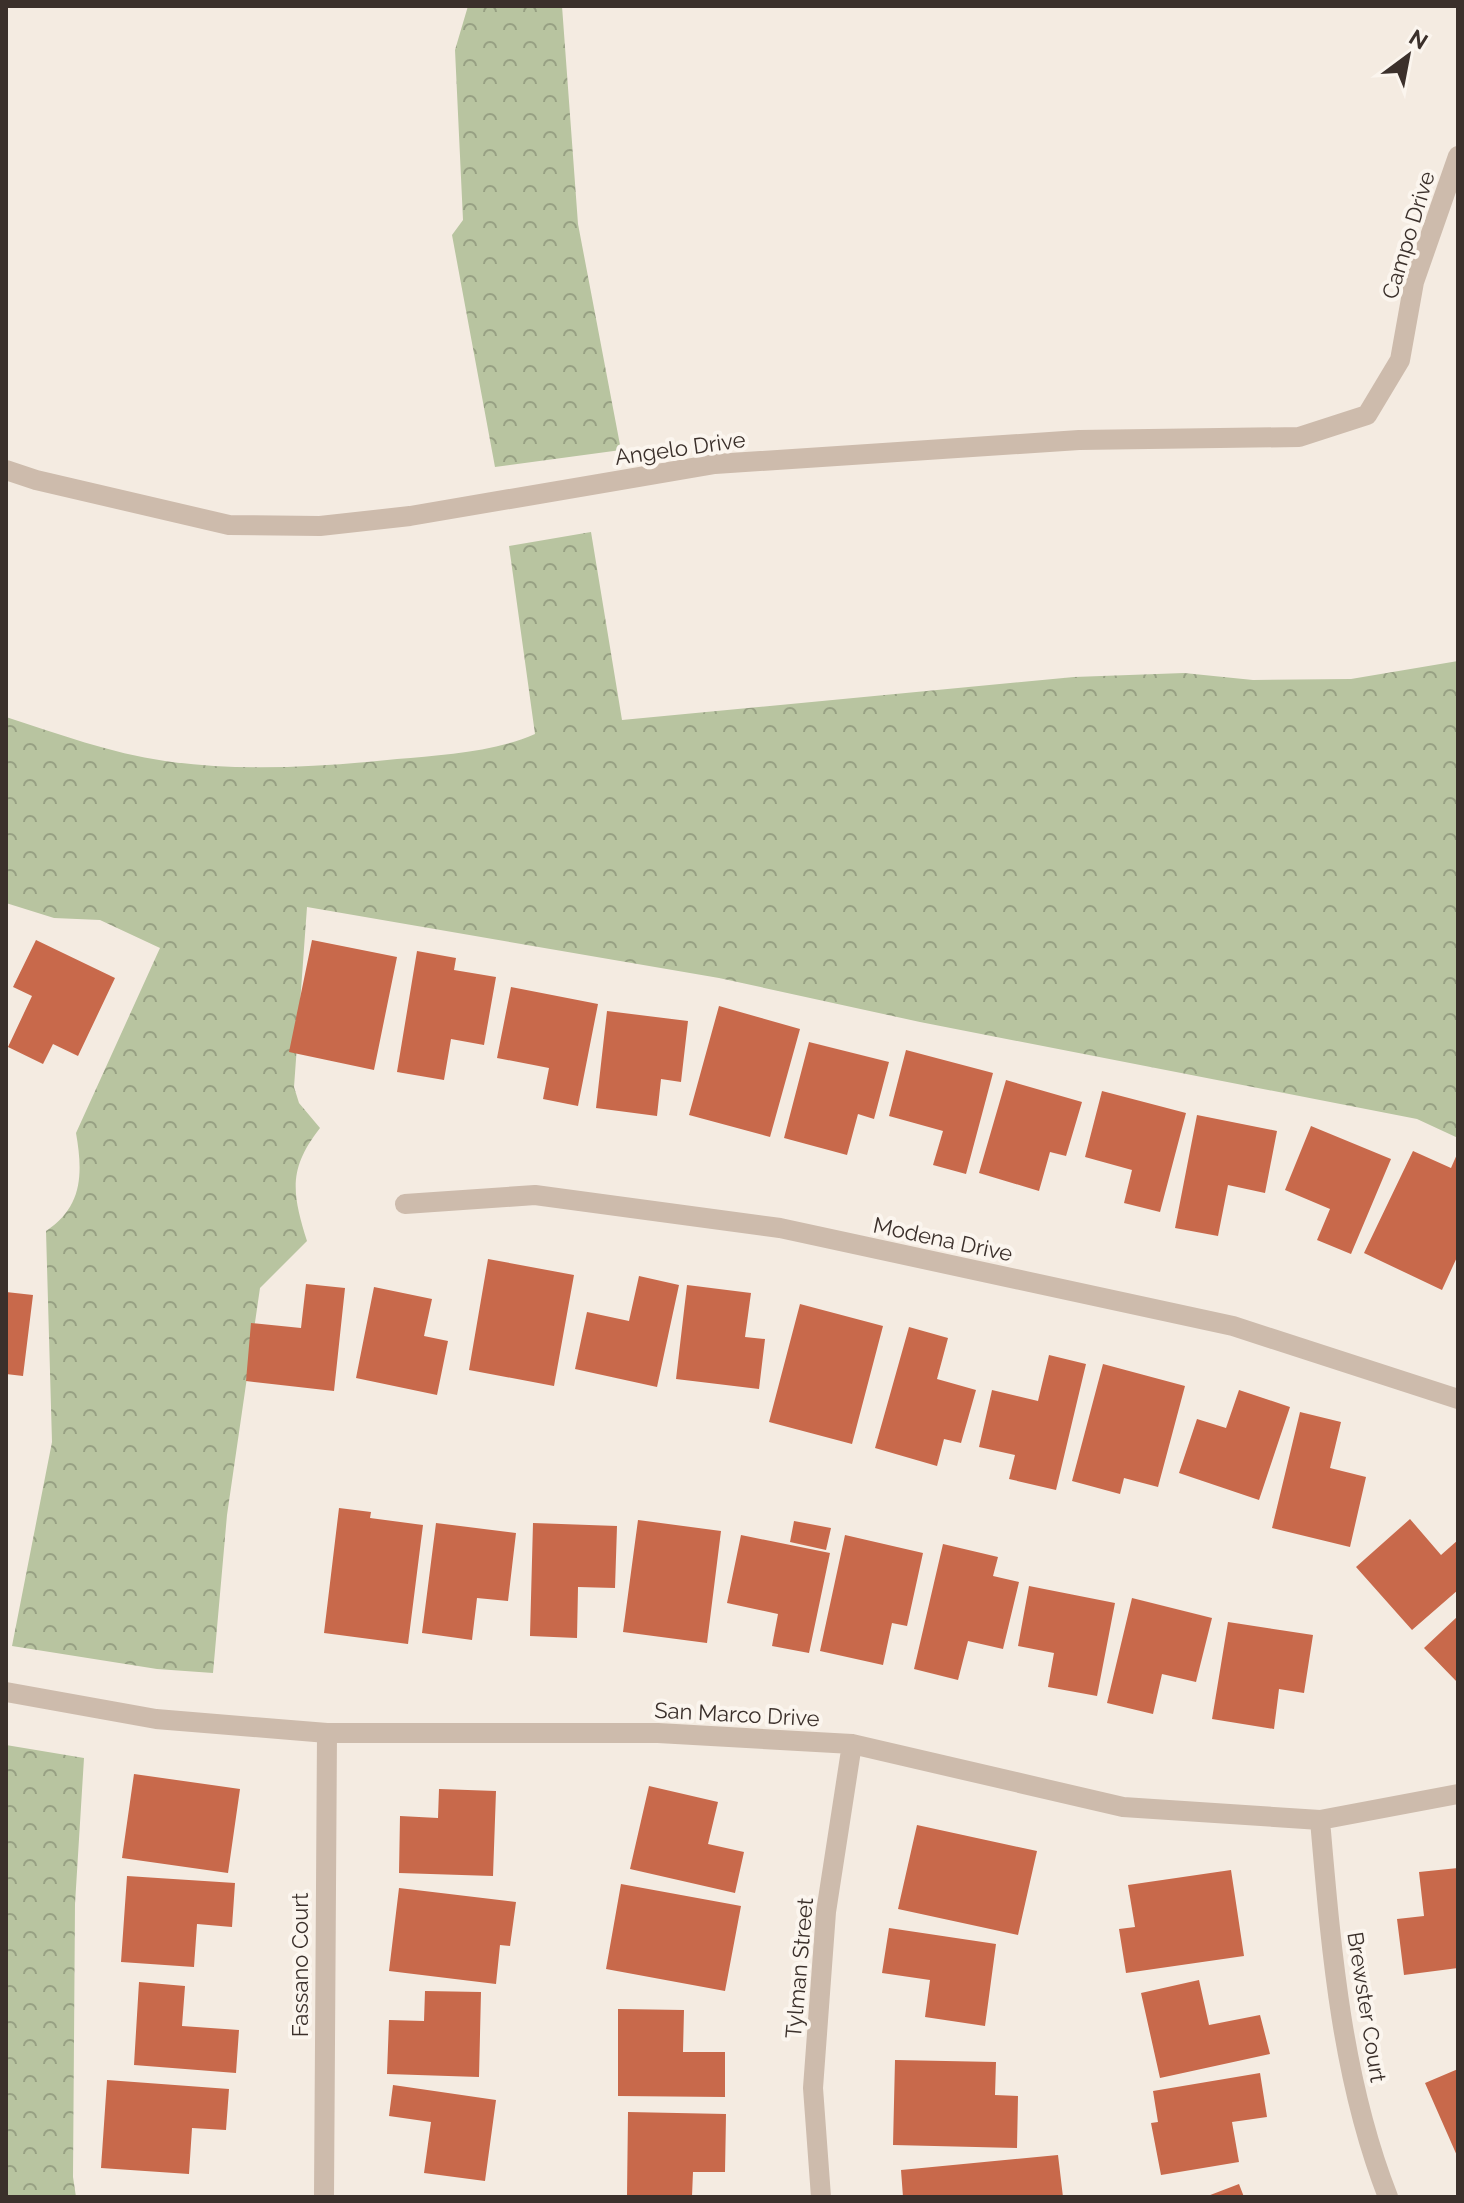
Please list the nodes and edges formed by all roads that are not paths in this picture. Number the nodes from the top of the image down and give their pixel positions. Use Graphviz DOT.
graph roads {
  1 [pos="1458,156"];
  2 [pos="1367,415"];
  3 [pos="6,470"];
  4 [pos="405,1204"];
  5 [pos="1458,1399"];
  6 [pos="6,1692"];
  7 [pos="327,1733"];
  8 [pos="852,1744"];
  9 [pos="1458,1794"];
  10 [pos="1320,1820"];
  11 [pos="324,2197"];
  12 [pos="821,2197"];
  13 [pos="1388,2197"];
  1 -- 2 [label="street, Campo Drive"];
  2 -- 3 [label="street, Angelo Drive"];
  4 -- 5 [label="street, Modena Drive"];
  6 -- 7 [label="street, San Marco Drive"];
  7 -- 8 [label="street, San Marco Drive"];
  7 -- 11 [label="street, Fassano Court"];
  8 -- 10 [label="street, San Marco Drive"];
  8 -- 12 [label="street, Tylman Street"];
  9 -- 10 [label="street, San Marco Drive"];
  10 -- 13 [label="street, Brewster Court"];
}
